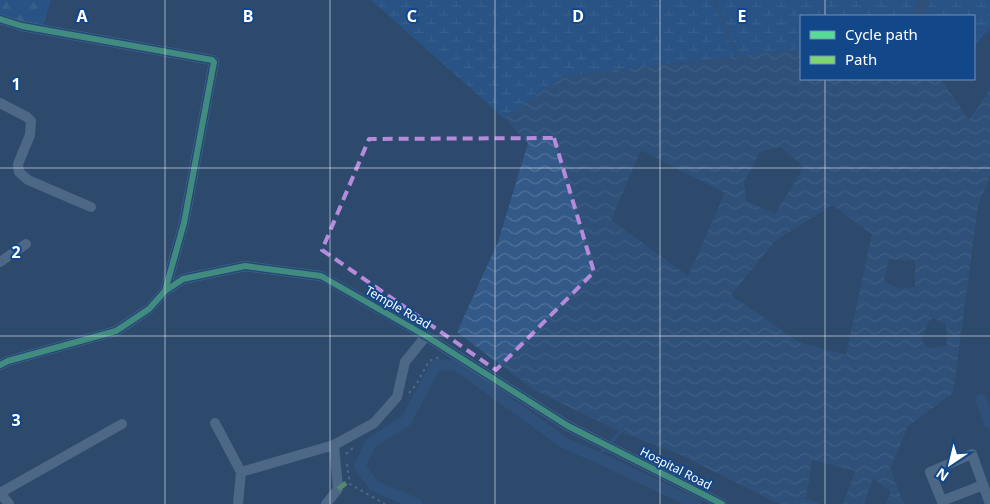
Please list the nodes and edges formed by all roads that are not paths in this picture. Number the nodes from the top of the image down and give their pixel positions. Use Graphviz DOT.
graph roads {
  1 [pos="0,20"];
  2 [pos="0,103"];
  3 [pos="91,207"];
  4 [pos="26,244"];
  5 [pos="0,262"];
  6 [pos="165,291"];
  7 [pos="426,336"];
  8 [pos="0,365"];
  9 [pos="215,423"];
  10 [pos="122,424"];
  11 [pos="334,445"];
  12 [pos="619,452"];
  13 [pos="241,472"];
  14 [pos="983,485"];
  15 [pos="0,493"];
  16 [pos="942,502"];
  17 [pos="9,504"];
  18 [pos="238,504"];
  19 [pos="326,504"];
  20 [pos="722,504"];
  21 [pos="990,504"];
  1 -- 6 [label="street"];
  2 -- 3 [label="street"];
  4 -- 5 [label="street"];
  6 -- 7 [label="street, Temple Road"];
  6 -- 8 [label="street"];
  7 -- 11 [label="street"];
  7 -- 12 [label="street, Temple Road"];
  9 -- 13 [label="street"];
  10 -- 15 [label="street"];
  11 -- 13 [label="street"];
  11 -- 19 [label="street"];
  12 -- 20 [label="street, Hospital Road"];
  13 -- 18 [label="street"];
  14 -- 16 [label="street"];
  14 -- 16 [label="street"];
  14 -- 21 [label="street"];
  15 -- 17 [label="street"];
}
